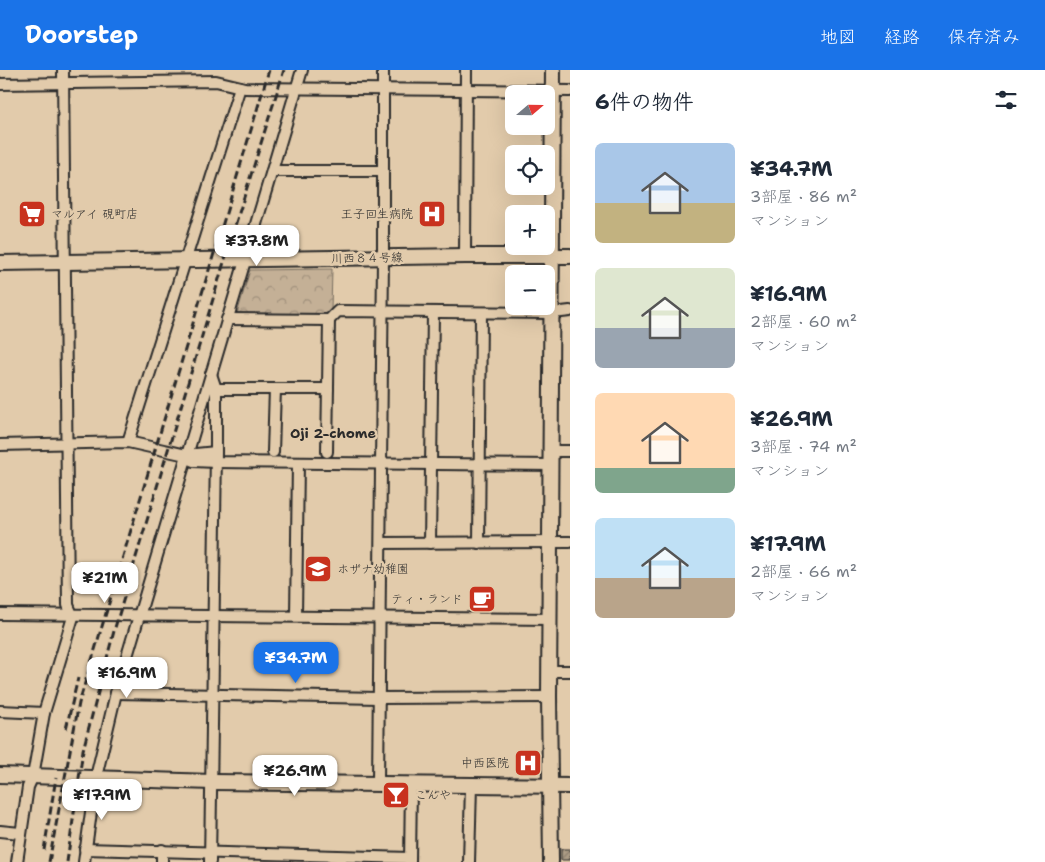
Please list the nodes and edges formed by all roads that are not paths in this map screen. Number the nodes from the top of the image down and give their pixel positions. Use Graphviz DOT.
graph roads {
  1 [pos="63,70"];
  2 [pos="302,70"];
  3 [pos="383,70"];
  4 [pos="466,70"];
  5 [pos="554,70"];
  6 [pos="216,75"];
  7 [pos="63,82"];
  8 [pos="0,84"];
  9 [pos="553,85"];
  10 [pos="240,87"];
  11 [pos="296,88"];
  12 [pos="383,88"];
  13 [pos="466,90"];
  14 [pos="505,90"];
  15 [pos="555,91"];
  16 [pos="570,91"];
  17 [pos="553,135"];
  18 [pos="383,170"];
  19 [pos="272,171"];
  20 [pos="466,256"];
  21 [pos="570,256"];
  22 [pos="553,257"];
  23 [pos="383,258"];
  24 [pos="246,261"];
  25 [pos="186,262"];
  26 [pos="0,263"];
  27 [pos="64,263"];
  28 [pos="553,265"];
  29 [pos="382,311"];
  30 [pos="570,311"];
  31 [pos="433,313"];
  32 [pos="481,313"];
  33 [pos="505,313"];
  34 [pos="555,313"];
  35 [pos="553,315"];
  36 [pos="228,319"];
  37 [pos="329,320"];
  38 [pos="211,374"];
  39 [pos="216,389"];
  40 [pos="275,389"];
  41 [pos="328,389"];
  42 [pos="128,442"];
  43 [pos="0,445"];
  44 [pos="65,445"];
  45 [pos="570,451"];
  46 [pos="216,452"];
  47 [pos="273,452"];
  48 [pos="327,452"];
  49 [pos="186,455"];
  50 [pos="552,458"];
  51 [pos="216,462"];
  52 [pos="298,463"];
  53 [pos="382,464"];
  54 [pos="432,464"];
  55 [pos="479,464"];
  56 [pos="550,541"];
  57 [pos="570,542"];
  58 [pos="380,543"];
  59 [pos="430,543"];
  60 [pos="479,543"];
  61 [pos="0,614"];
  62 [pos="296,616"];
  63 [pos="72,617"];
  64 [pos="138,617"];
  65 [pos="214,617"];
  66 [pos="380,617"];
  67 [pos="551,619"];
  68 [pos="550,671"];
  69 [pos="570,672"];
  70 [pos="116,693"];
  71 [pos="212,695"];
  72 [pos="550,697"];
  73 [pos="379,698"];
  74 [pos="0,711"];
  75 [pos="44,714"];
  76 [pos="0,775"];
  77 [pos="33,776"];
  78 [pos="96,777"];
  79 [pos="212,782"];
  80 [pos="378,783"];
  81 [pos="411,784"];
  82 [pos="471,785"];
  83 [pos="550,786"];
  84 [pos="570,786"];
  85 [pos="0,831"];
  86 [pos="20,833"];
  87 [pos="86,848"];
  88 [pos="162,850"];
  89 [pos="210,857"];
  90 [pos="254,857"];
  91 [pos="300,858"];
  92 [pos="344,859"];
  93 [pos="410,860"];
  94 [pos="17,862"];
  95 [pos="84,862"];
  96 [pos="162,862"];
  97 [pos="469,862"];
  98 [pos="551,862"];
  1 -- 7 [label="street"];
  2 -- 11 [label="street"];
  3 -- 12 [label="street"];
  4 -- 13 [label="street"];
  5 -- 9 [label="street"];
  6 -- 7 [label="street"];
  6 -- 10 [label="street"];
  7 -- 8 [label="street"];
  7 -- 27 [label="street"];
  10 -- 11 [label="street"];
  10 -- 25 [label="street"];
  11 -- 12 [label="street"];
  11 -- 19 [label="street"];
  12 -- 13 [label="street"];
  12 -- 18 [label="street"];
  13 -- 14 [label="street"];
  13 -- 20 [label="street"];
  15 -- 16 [label="street"];
  17 -- 22 [label="street"];
  18 -- 19 [label="street"];
  18 -- 23 [label="street"];
  19 -- 24 [label="street"];
  20 -- 22 [label="street, 川西８４号線"];
  20 -- 23 [label="street, 川西８４号線"];
  21 -- 22 [label="street, 川西８４号線"];
  22 -- 28 [label="street"];
  23 -- 24 [label="street, 川西８４号線"];
  23 -- 29 [label="street"];
  24 -- 25 [label="street, 川西８４号線"];
  24 -- 36 [label="street"];
  25 -- 27 [label="street, 川西８４号線"];
  25 -- 42 [label="street"];
  26 -- 27 [label="street, 川西８４号線"];
  27 -- 44 [label="street"];
  29 -- 31 [label="street"];
  29 -- 37 [label="street"];
  29 -- 53 [label="street"];
  30 -- 34 [label="street"];
  31 -- 32 [label="street"];
  31 -- 54 [label="street"];
  32 -- 33 [label="street"];
  32 -- 55 [label="street"];
  35 -- 50 [label="street"];
  36 -- 37 [label="street"];
  36 -- 38 [label="street"];
  37 -- 41 [label="street"];
  38 -- 39 [label="street"];
  38 -- 49 [label="street"];
  39 -- 40 [label="street"];
  39 -- 46 [label="street"];
  40 -- 41 [label="street"];
  40 -- 47 [label="street"];
  41 -- 48 [label="street"];
  42 -- 44 [label="street"];
  42 -- 49 [label="street"];
  43 -- 44 [label="street"];
  44 -- 63 [label="street"];
  45 -- 50 [label="street"];
  46 -- 49 [label="street"];
  46 -- 51 [label="street"];
  49 -- 51 [label="street"];
  49 -- 64 [label="street"];
  50 -- 55 [label="street"];
  50 -- 56 [label="street"];
  51 -- 52 [label="street"];
  51 -- 65 [label="street"];
  52 -- 53 [label="street"];
  52 -- 62 [label="street"];
  53 -- 54 [label="street"];
  53 -- 58 [label="street"];
  54 -- 55 [label="street"];
  54 -- 59 [label="street"];
  55 -- 60 [label="street"];
  56 -- 57 [label="street"];
  56 -- 60 [label="street"];
  56 -- 67 [label="street"];
  58 -- 59 [label="street"];
  58 -- 66 [label="street"];
  59 -- 60 [label="street"];
  61 -- 63 [label="street"];
  62 -- 65 [label="street"];
  62 -- 66 [label="street"];
  63 -- 64 [label="street"];
  63 -- 75 [label="street"];
  64 -- 65 [label="street"];
  64 -- 70 [label="street"];
  65 -- 71 [label="street"];
  66 -- 67 [label="street"];
  66 -- 73 [label="street"];
  67 -- 68 [label="street"];
  68 -- 69 [label="street"];
  68 -- 72 [label="street"];
  70 -- 71 [label="street"];
  70 -- 78 [label="street"];
  71 -- 73 [label="street"];
  71 -- 79 [label="street"];
  72 -- 73 [label="street"];
  72 -- 83 [label="street"];
  73 -- 80 [label="street"];
  74 -- 75 [label="street"];
  75 -- 77 [label="street"];
  76 -- 77 [label="street"];
  77 -- 78 [label="street"];
  77 -- 86 [label="street"];
  78 -- 79 [label="street"];
  78 -- 87 [label="street"];
  79 -- 80 [label="street"];
  79 -- 89 [label="street"];
  80 -- 81 [label="street"];
  81 -- 82 [label="street"];
  81 -- 93 [label="street"];
  82 -- 83 [label="street"];
  82 -- 97 [label="street"];
  83 -- 84 [label="street"];
  83 -- 98 [label="street"];
  85 -- 86 [label="street"];
  86 -- 94 [label="street"];
  87 -- 88 [label="street"];
  87 -- 95 [label="street"];
  88 -- 89 [label="street"];
  88 -- 96 [label="street"];
  89 -- 90 [label="street"];
  90 -- 91 [label="street"];
  91 -- 92 [label="street"];
  92 -- 93 [label="street"];
}
